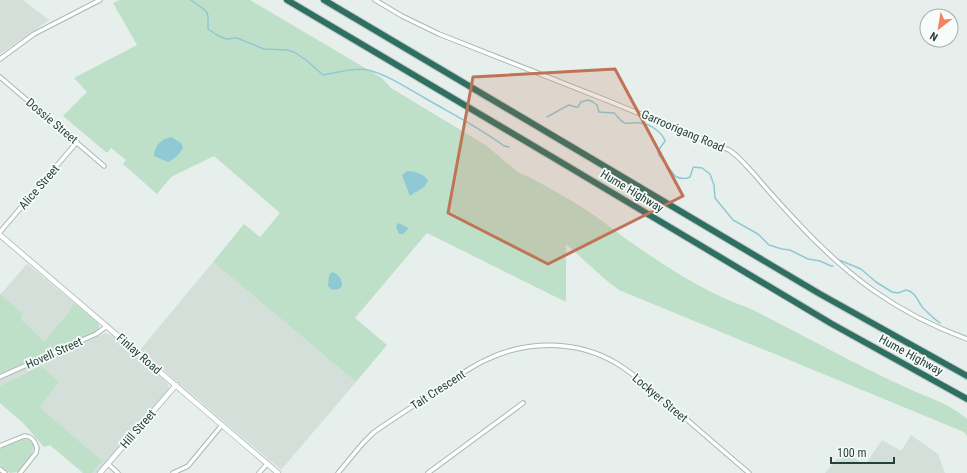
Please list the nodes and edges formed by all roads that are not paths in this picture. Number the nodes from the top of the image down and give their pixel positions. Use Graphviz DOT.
graph roads {
  1 [pos="100,0"];
  2 [pos="286,0"];
  3 [pos="324,0"];
  4 [pos="375,0"];
  5 [pos="0,59"];
  6 [pos="0,77"];
  7 [pos="77,142"];
  8 [pos="104,166"];
  9 [pos="0,232"];
  10 [pos="0,235"];
  11 [pos="107,326"];
  12 [pos="967,339"];
  13 [pos="559,345"];
  14 [pos="967,375"];
  15 [pos="0,377"];
  16 [pos="176,385"];
  17 [pos="946,388"];
  18 [pos="967,399"];
  19 [pos="967,402"];
  20 [pos="522,403"];
  21 [pos="222,425"];
  22 [pos="0,446"];
  23 [pos="108,464"];
  24 [pos="267,464"];
  25 [pos="0,468"];
  26 [pos="5,473"];
  27 [pos="20,473"];
  28 [pos="100,473"];
  29 [pos="118,473"];
  30 [pos="173,473"];
  31 [pos="259,473"];
  32 [pos="278,473"];
  33 [pos="338,473"];
  34 [pos="428,473"];
  35 [pos="749,473"];
  1 -- 5 [label="street"];
  2 -- 17 [label="highway, Hume Highway"];
  3 -- 14 [label="highway, Hume Highway"];
  4 -- 12 [label="street, Garroorigang Road"];
  6 -- 7 [label="street, Dossie Street"];
  7 -- 8 [label="street, Dossie Street"];
  7 -- 9 [label="street, Alice Street"];
  10 -- 11 [label="street, Finlay Road"];
  11 -- 15 [label="street, Hovell Street"];
  11 -- 16 [label="street, Finlay Road"];
  13 -- 33 [label="street, Tait Crescent"];
  13 -- 35 [label="street, Lockyer Street"];
  16 -- 21 [label="street, Finlay Road"];
  16 -- 23 [label="street, Hill Street"];
  17 -- 18 [label="highway, Hume Highway"];
  17 -- 19 [label="highway"];
  20 -- 34 [label="street"];
  21 -- 24 [label="street, Finlay Road"];
  21 -- 30 [label="street"];
  22 -- 27 [label="street"];
  23 -- 28 [label="street, Hill Street"];
  23 -- 29 [label="street"];
  24 -- 31 [label="street"];
  24 -- 32 [label="street, Finlay Road"];
  25 -- 26 [label="street"];
}
